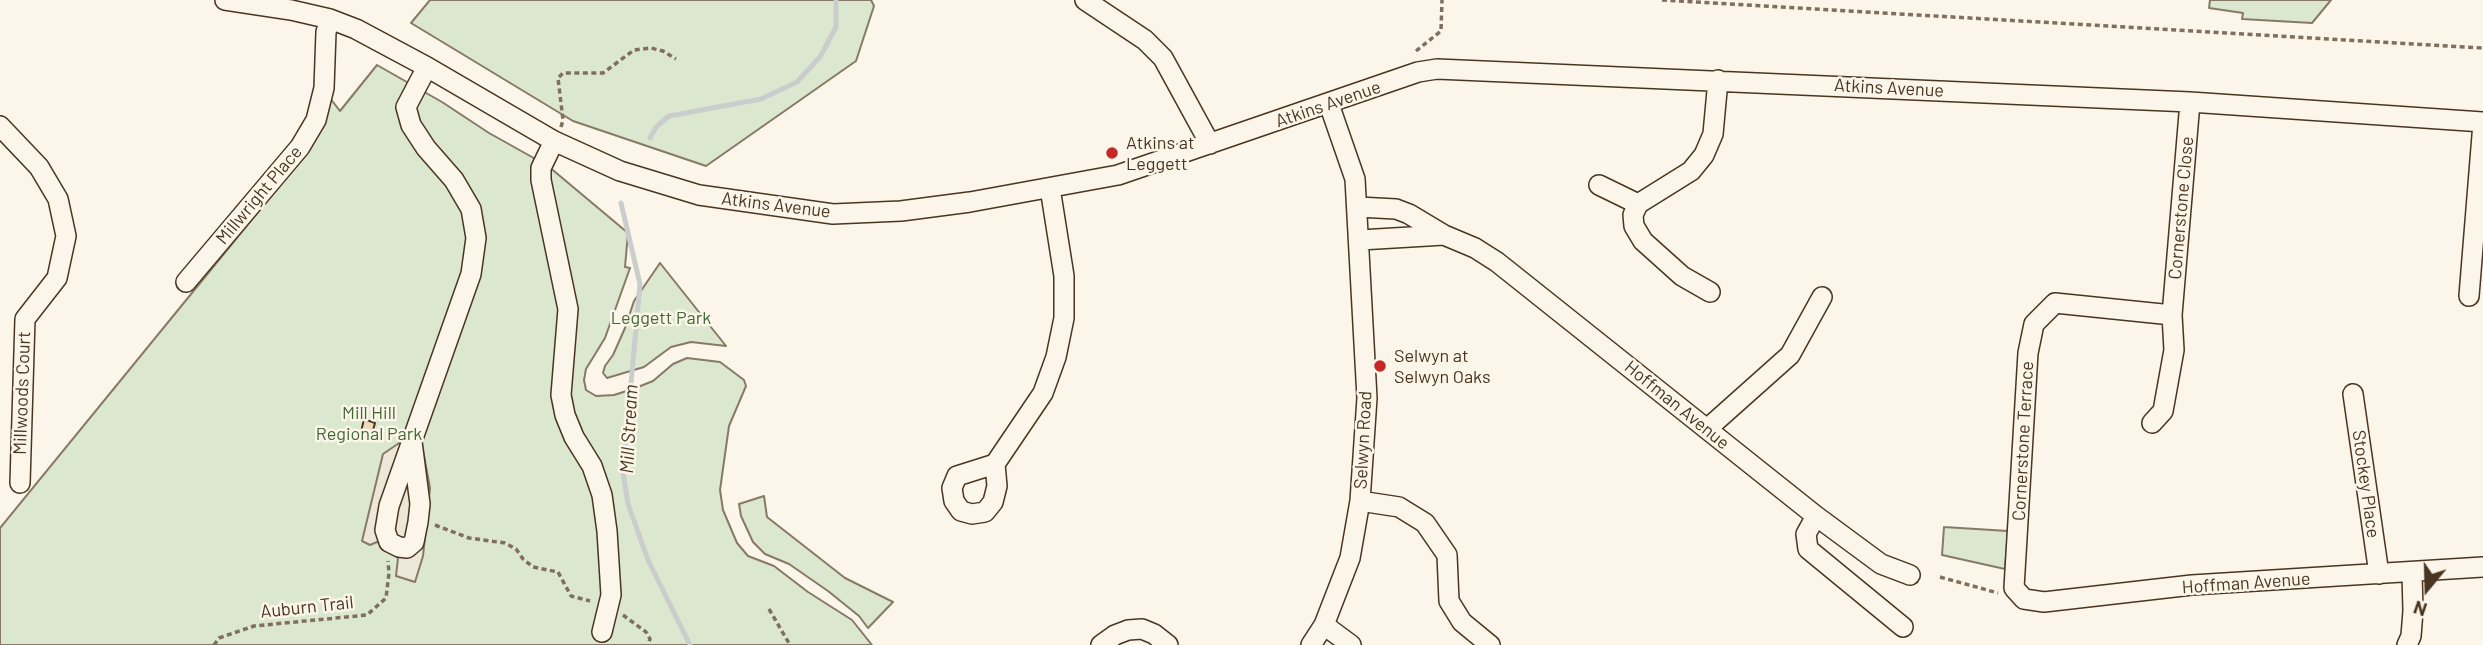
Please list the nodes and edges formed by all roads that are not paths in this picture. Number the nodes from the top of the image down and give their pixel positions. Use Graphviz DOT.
graph roads {
  1 [pos="225,0"];
  2 [pos="1085,0"];
  3 [pos="330,19"];
  4 [pos="427,66"];
  5 [pos="1718,80"];
  6 [pos="2190,102"];
  7 [pos="1329,104"];
  8 [pos="2483,122"];
  9 [pos="0,126"];
  10 [pos="554,141"];
  11 [pos="1210,144"];
  12 [pos="1599,185"];
  13 [pos="1050,188"];
  14 [pos="1638,204"];
  15 [pos="1358,207"];
  16 [pos="1444,235"];
  17 [pos="1360,240"];
  18 [pos="186,282"];
  19 [pos="1710,292"];
  20 [pos="2469,296"];
  21 [pos="1822,297"];
  22 [pos="2172,314"];
  23 [pos="2353,394"];
  24 [pos="2152,423"];
  25 [pos="1707,429"];
  26 [pos="412,442"];
  27 [pos="995,464"];
  28 [pos="20,483"];
  29 [pos="1360,501"];
  30 [pos="1816,516"];
  31 [pos="2483,567"];
  32 [pos="2412,573"];
  33 [pos="2379,574"];
  34 [pos="1910,575"];
  35 [pos="2006,590"];
  36 [pos="1324,625"];
  37 [pos="1903,626"];
  38 [pos="602,632"];
  39 [pos="1101,645"];
  40 [pos="1168,645"];
  41 [pos="1311,645"];
  42 [pos="1351,645"];
  43 [pos="1490,645"];
  44 [pos="2407,645"];
  1 -- 3 [label="street, Atkins Avenue"];
  2 -- 11 [label="street"];
  3 -- 4 [label="street, Atkins Avenue"];
  3 -- 18 [label="street, Millwright Place"];
  4 -- 10 [label="street, Atkins Avenue"];
  4 -- 26 [label="street"];
  5 -- 6 [label="street, Atkins Avenue"];
  5 -- 7 [label="street, Atkins Avenue"];
  5 -- 14 [label="street"];
  6 -- 8 [label="street, Atkins Avenue"];
  6 -- 22 [label="street, Cornerstone Close"];
  7 -- 11 [label="street, Atkins Avenue"];
  7 -- 15 [label="street, Selwyn Road"];
  8 -- 20 [label="street"];
  9 -- 28 [label="street, Millwoods Court"];
  10 -- 13 [label="street, Atkins Avenue"];
  10 -- 38 [label="street"];
  11 -- 13 [label="street, Atkins Avenue"];
  12 -- 14 [label="street"];
  13 -- 27 [label="street"];
  14 -- 19 [label="street"];
  15 -- 16 [label="street, Hoffman Avenue"];
  15 -- 17 [label="street, Selwyn Road"];
  16 -- 17 [label="street, Hoffman Avenue"];
  16 -- 25 [label="street, Hoffman Avenue"];
  17 -- 29 [label="street, Selwyn Road"];
  21 -- 25 [label="street"];
  22 -- 24 [label="street, Cornerstone Close"];
  22 -- 35 [label="street, Cornerstone Terrace"];
  23 -- 33 [label="street, Stockey Place"];
  25 -- 30 [label="street, Hoffman Avenue"];
  26 -- 26 [label="street"];
  29 -- 36 [label="street, Selwyn Road"];
  29 -- 43 [label="street"];
  30 -- 34 [label="street, Hoffman Avenue"];
  30 -- 37 [label="street"];
  31 -- 32 [label="street, Hoffman Avenue"];
  32 -- 33 [label="street, Hoffman Avenue"];
  32 -- 44 [label="street"];
  33 -- 35 [label="street, Hoffman Avenue"];
  36 -- 41 [label="street, Selwyn Road"];
  36 -- 42 [label="street"];
  39 -- 40 [label="street"];
}
